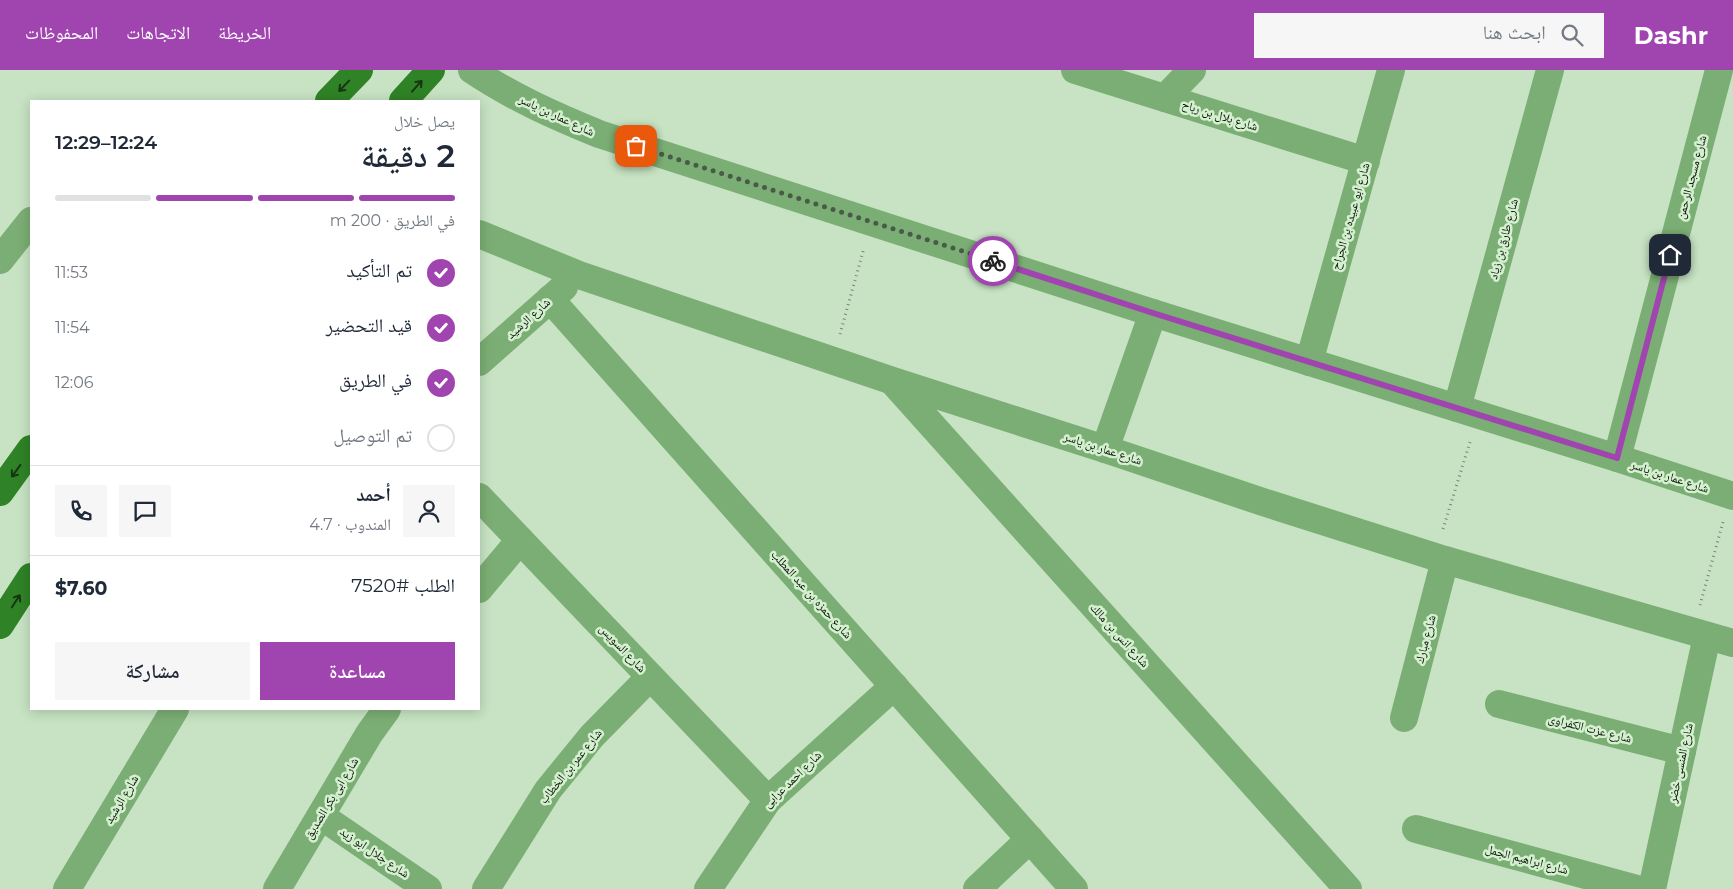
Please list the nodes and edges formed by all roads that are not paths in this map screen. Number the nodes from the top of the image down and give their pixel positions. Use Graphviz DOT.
graph roads {
  1 [pos="359,70"];
  2 [pos="431,70"];
  3 [pos="472,70"];
  4 [pos="1075,70"];
  5 [pos="1192,70"];
  6 [pos="1391,70"];
  7 [pos="1550,70"];
  8 [pos="1719,70"];
  9 [pos="1165,98"];
  10 [pos="330,100"];
  11 [pos="404,100"];
  12 [pos="1366,161"];
  13 [pos="30,223"];
  14 [pos="480,234"];
  15 [pos="0,260"];
  16 [pos="579,275"];
  17 [pos="550,299"];
  18 [pos="1153,313"];
  19 [pos="480,361"];
  20 [pos="1310,362"];
  21 [pos="893,381"];
  22 [pos="1468,412"];
  23 [pos="1105,449"];
  24 [pos="30,450"];
  25 [pos="1617,458"];
  26 [pos="0,492"];
  27 [pos="1732,496"];
  28 [pos="480,498"];
  29 [pos="520,540"];
  30 [pos="1440,558"];
  31 [pos="30,579"];
  32 [pos="480,588"];
  33 [pos="0,624"];
  34 [pos="1700,634"];
  35 [pos="1733,643"];
  36 [pos="650,677"];
  37 [pos="894,686"];
  38 [pos="1499,704"];
  39 [pos="175,710"];
  40 [pos="386,710"];
  41 [pos="1404,718"];
  42 [pos="1682,751"];
  43 [pos="768,800"];
  44 [pos="321,816"];
  45 [pos="1416,829"];
  46 [pos="1030,839"];
  47 [pos="66,889"];
  48 [pos="277,889"];
  49 [pos="428,889"];
  50 [pos="486,889"];
  51 [pos="708,889"];
  52 [pos="977,889"];
  53 [pos="1074,889"];
  54 [pos="1348,889"];
  55 [pos="1637,889"];
  56 [pos="1652,889"];
  1 -- 10 [label="main road, one-way"];
  11 -- 2 [label="main road, one-way"];
  3 -- 18 [label="street, شارع عمار بن ياسر"];
  4 -- 9 [label="street, شارع بلال بن رباح"];
  5 -- 9 [label="street"];
  6 -- 12 [label="street, شارع ابو عبيده بن الجراح"];
  7 -- 22 [label="street, شارع طارق بن زياد"];
  8 -- 25 [label="street, شارع مسجد الرحمن"];
  9 -- 12 [label="street, شارع بلال بن رباح"];
  12 -- 20 [label="street, شارع ابو عبيده بن الجراح"];
  13 -- 15 [label="street"];
  14 -- 16 [label="street, شارع عمار بن ياسر"];
  16 -- 17 [label="street, شارع الرشيد"];
  16 -- 21 [label="street, شارع عمار بن ياسر"];
  17 -- 19 [label="street, شارع الرشيد"];
  17 -- 37 [label="street, شارع حمزه بن عبد المطلب"];
  18 -- 20 [label="street, شارع عمار بن ياسر"];
  18 -- 23 [label="street"];
  20 -- 22 [label="street, شارع عمار بن ياسر"];
  21 -- 23 [label="street, شارع عمار بن ياسر"];
  21 -- 54 [label="street, شارع انس بن مالك"];
  22 -- 25 [label="street, شارع عمار بن ياسر"];
  23 -- 30 [label="street, شارع عمار بن ياسر"];
  24 -- 26 [label="main road, one-way"];
  25 -- 27 [label="street, شارع عمار بن ياسر"];
  28 -- 29 [label="street, شارع السويس"];
  29 -- 32 [label="street"];
  29 -- 36 [label="street, شارع السويس"];
  30 -- 34 [label="street, شارع عمار بن ياسر"];
  30 -- 41 [label="street, شارع مبارك"];
  33 -- 31 [label="main road, one-way"];
  34 -- 35 [label="street, شارع عمار بن ياسر"];
  34 -- 42 [label="street, شارع المنسى خضر"];
  36 -- 43 [label="street, شارع السويس"];
  36 -- 50 [label="street, شارع عمر بن الخطاب"];
  37 -- 43 [label="street, شارع احمد عرابى"];
  37 -- 46 [label="street, شارع حمزه بن عبد المطلب"];
  38 -- 42 [label="street, شارع عزت الكفراوى"];
  39 -- 47 [label="street, شارع الرشيد"];
  40 -- 44 [label="street, شارع ابى بكر الصديق"];
  42 -- 56 [label="street, شارع المنسى خضر"];
  43 -- 51 [label="street, شارع احمد عرابى"];
  44 -- 48 [label="street, شارع ابى بكر الصديق"];
  44 -- 49 [label="street, شارع جلال ابو زيد"];
  45 -- 55 [label="street, شارع ابراهيم الجمل"];
  46 -- 52 [label="street"];
  46 -- 53 [label="street, شارع حمزه بن عبد المطلب"];
}
